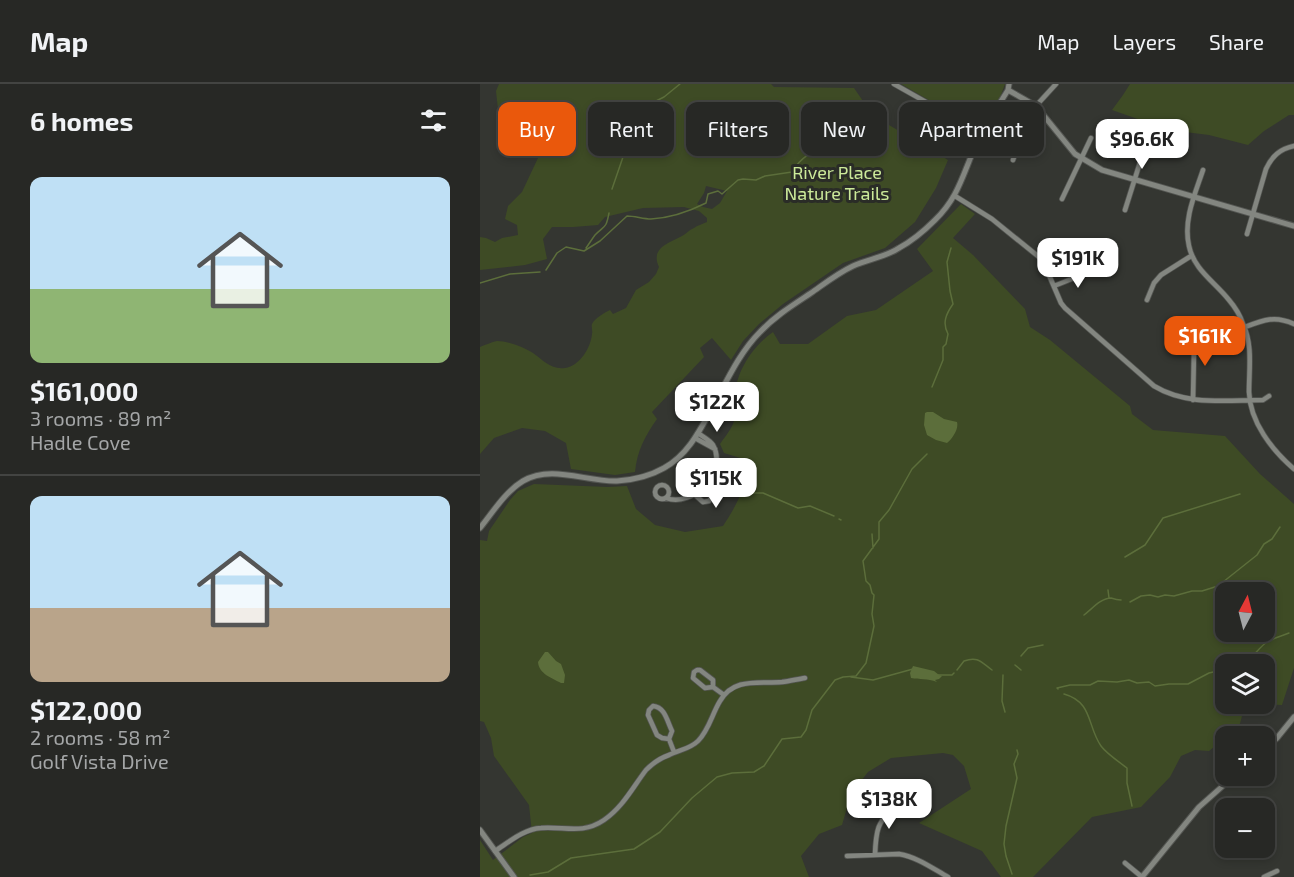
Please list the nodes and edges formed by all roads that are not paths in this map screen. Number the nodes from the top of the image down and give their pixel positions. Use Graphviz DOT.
graph roads {
  1 [pos="894,84"];
  2 [pos="1056,84"];
  3 [pos="1009,87"];
  4 [pos="925,102"];
  5 [pos="1000,102"];
  6 [pos="1030,102"];
  7 [pos="1040,102"];
  8 [pos="1044,116"];
  9 [pos="1091,138"];
  10 [pos="1294,146"];
  11 [pos="1143,153"];
  12 [pos="971,156"];
  13 [pos="1014,156"];
  14 [pos="1081,159"];
  15 [pos="1013,160"];
  16 [pos="1203,170"];
  17 [pos="1134,180"];
  18 [pos="955,196"];
  19 [pos="1195,197"];
  20 [pos="1062,199"];
  21 [pos="1125,210"];
  22 [pos="1252,214"];
  23 [pos="1294,226"];
  24 [pos="1247,234"];
  25 [pos="1191,256"];
  26 [pos="1092,269"];
  27 [pos="1054,286"];
  28 [pos="1147,300"];
  29 [pos="1294,324"];
  30 [pos="1245,327"];
  31 [pos="1188,341"];
  32 [pos="1269,396"];
  33 [pos="1193,400"];
  34 [pos="1250,400"];
  35 [pos="697,436"];
  36 [pos="1294,469"];
  37 [pos="704,485"];
  38 [pos="694,494"];
  39 [pos="666,498"];
  40 [pos="480,528"];
  41 [pos="805,678"];
  42 [pos="713,687"];
  43 [pos="724,695"];
  44 [pos="1294,717"];
  45 [pos="669,739"];
  46 [pos="1275,740"];
  47 [pos="675,752"];
  48 [pos="1222,786"];
  49 [pos="894,803"];
  50 [pos="480,830"];
  51 [pos="495,851"];
  52 [pos="875,855"];
  53 [pos="847,856"];
  54 [pos="1125,863"];
  55 [pos="1277,871"];
  56 [pos="514,877"];
  57 [pos="948,877"];
  58 [pos="1142,877"];
  59 [pos="1264,877"];
  1 -- 4 [label="street"];
  2 -- 7 [label="street"];
  3 -- 5 [label="street"];
  3 -- 6 [label="street"];
  8 -- 14 [label="street"];
  9 -- 14 [label="street"];
  10 -- 22 [label="street"];
  11 -- 17 [label="street"];
  12 -- 18 [label="street"];
  13 -- 15 [label="street"];
  14 -- 17 [label="street"];
  14 -- 20 [label="street"];
  16 -- 19 [label="street"];
  17 -- 19 [label="street"];
  17 -- 21 [label="street"];
  18 -- 27 [label="street"];
  18 -- 35 [label="street"];
  19 -- 22 [label="street"];
  19 -- 25 [label="street"];
  22 -- 23 [label="street"];
  22 -- 24 [label="street"];
  25 -- 28 [label="street"];
  25 -- 30 [label="street"];
  26 -- 27 [label="street"];
  27 -- 33 [label="street"];
  29 -- 30 [label="street"];
  30 -- 34 [label="street"];
  31 -- 33 [label="street"];
  32 -- 34 [label="street"];
  33 -- 34 [label="street"];
  34 -- 36 [label="street"];
  35 -- 37 [label="street"];
  35 -- 40 [label="street"];
  37 -- 38 [label="street"];
  37 -- 38 [label="street"];
  38 -- 39 [label="street"];
  41 -- 43 [label="street"];
  42 -- 42 [label="street"];
  42 -- 43 [label="street"];
  43 -- 47 [label="street"];
  44 -- 46 [label="street"];
  45 -- 45 [label="street"];
  45 -- 47 [label="street"];
  47 -- 51 [label="street"];
  48 -- 58 [label="street"];
  49 -- 52 [label="street"];
  50 -- 51 [label="street"];
  51 -- 56 [label="street"];
  52 -- 53 [label="street"];
  52 -- 57 [label="street"];
  54 -- 58 [label="street"];
  55 -- 59 [label="street"];
}
